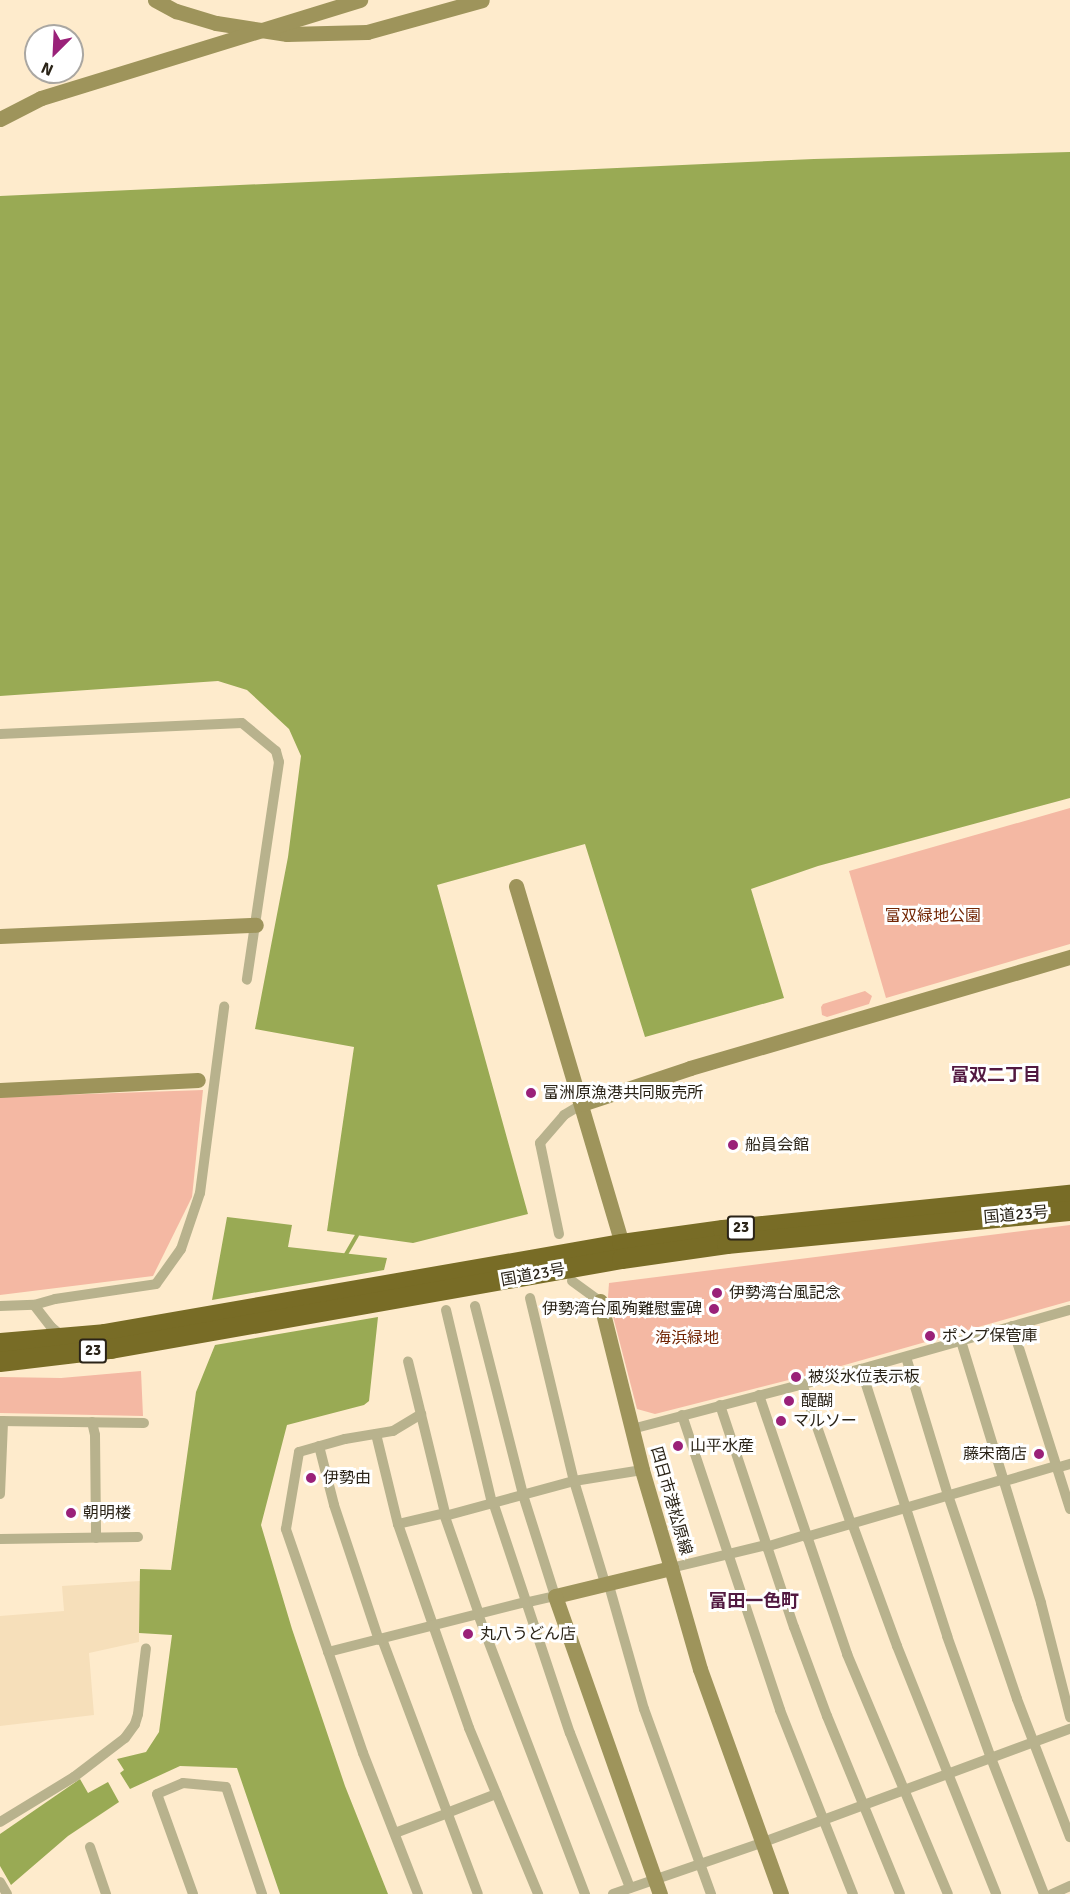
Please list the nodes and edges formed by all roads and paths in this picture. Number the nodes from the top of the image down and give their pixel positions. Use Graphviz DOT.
graph roads {
  1 [pos="155,0"];
  2 [pos="360,0"];
  3 [pos="482,0"];
  4 [pos="0,119"];
  5 [pos="0,734"];
  6 [pos="516,886"];
  7 [pos="256,925"];
  8 [pos="0,936"];
  9 [pos="1070,957"];
  10 [pos="247,980"];
  11 [pos="224,1007"];
  12 [pos="198,1080"];
  13 [pos="0,1089"];
  14 [pos="582,1104"];
  15 [pos="1070,1195"];
  16 [pos="1070,1211"];
  17 [pos="559,1234"];
  18 [pos="622,1244"];
  19 [pos="572,1281"];
  20 [pos="416,1288"];
  21 [pos="530,1298"];
  22 [pos="600,1301"];
  23 [pos="34,1305"];
  24 [pos="0,1306"];
  25 [pos="475,1306"];
  26 [pos="446,1310"];
  27 [pos="1068,1310"];
  28 [pos="1070,1323"];
  29 [pos="1012,1326"];
  30 [pos="184,1328"];
  31 [pos="67,1339"];
  32 [pos="961,1341"];
  33 [pos="0,1343"];
  34 [pos="906,1357"];
  35 [pos="408,1361"];
  36 [pos="0,1362"];
  37 [pos="861,1369"];
  38 [pos="802,1384"];
  39 [pos="759,1395"];
  40 [pos="720,1405"];
  41 [pos="421,1414"];
  42 [pos="682,1415"];
  43 [pos="1,1421"];
  44 [pos="92,1422"];
  45 [pos="144,1423"];
  46 [pos="632,1429"];
  47 [pos="376,1434"];
  48 [pos="319,1446"];
  49 [pos="1070,1464"];
  50 [pos="1056,1467"];
  51 [pos="642,1470"];
  52 [pos="1004,1480"];
  53 [pos="574,1482"];
  54 [pos="0,1494"];
  55 [pos="523,1495"];
  56 [pos="948,1495"];
  57 [pos="492,1502"];
  58 [pos="904,1508"];
  59 [pos="1070,1509"];
  60 [pos="445,1515"];
  61 [pos="852,1523"];
  62 [pos="398,1524"];
  63 [pos="805,1536"];
  64 [pos="138,1537"];
  65 [pos="96,1538"];
  66 [pos="0,1539"];
  67 [pos="766,1546"];
  68 [pos="727,1555"];
  69 [pos="671,1568"];
  70 [pos="607,1582"];
  71 [pos="555,1596"];
  72 [pos="525,1603"];
  73 [pos="479,1614"];
  74 [pos="433,1625"];
  75 [pos="380,1639"];
  76 [pos="146,1648"];
  77 [pos="328,1653"];
  78 [pos="1070,1717"];
  79 [pos="1070,1729"];
  80 [pos="1033,1743"];
  81 [pos="991,1758"];
  82 [pos="947,1774"];
  83 [pos="906,1790"];
  84 [pos="496,1794"];
  85 [pos="1070,1800"];
  86 [pos="1058,1803"];
  87 [pos="864,1805"];
  88 [pos="447,1813"];
  89 [pos="823,1821"];
  90 [pos="0,1822"];
  91 [pos="394,1833"];
  92 [pos="1070,1837"];
  93 [pos="761,1843"];
  94 [pos="90,1847"];
  95 [pos="699,1863"];
  96 [pos="1070,1886"];
  97 [pos="657,1887"];
  98 [pos="630,1888"];
  99 [pos="106,1894"];
  100 [pos="193,1894"];
  101 [pos="262,1894"];
  102 [pos="418,1894"];
  103 [pos="478,1894"];
  104 [pos="538,1894"];
  105 [pos="585,1894"];
  106 [pos="613,1894"];
  107 [pos="711,1894"];
  108 [pos="781,1894"];
  109 [pos="853,1894"];
  110 [pos="900,1894"];
  111 [pos="948,1894"];
  112 [pos="996,1894"];
  113 [pos="1044,1894"];
  114 [pos="1052,1894"];
  1 -- 3 [label="street"];
  2 -- 4 [label="street, bridge"];
  5 -- 7 [label="street"];
  6 -- 14 [label="street"];
  7 -- 8 [label="street"];
  7 -- 10 [label="street"];
  9 -- 14 [label="street"];
  11 -- 23 [label="street"];
  12 -- 13 [label="street"];
  14 -- 17 [label="street"];
  14 -- 18 [label="street"];
  15 -- 18 [label="highway, 国道23号 / 23"];
  16 -- 20 [label="highway, 国道23号 / 23"];
  18 -- 20 [label="highway, 国道23号 / 23"];
  19 -- 22 [label="street"];
  20 -- 30 [label="highway, 国道23号 / 23"];
  21 -- 53 [label="street"];
  22 -- 46 [label="street, 四日市港松原線"];
  23 -- 24 [label="street"];
  23 -- 31 [label="street"];
  25 -- 55 [label="street"];
  26 -- 57 [label="street"];
  27 -- 28 [label="street"];
  27 -- 29 [label="street"];
  29 -- 32 [label="street"];
  29 -- 50 [label="street"];
  30 -- 31 [label="highway, 国道23号 / 23"];
  30 -- 36 [label="highway, 国道23号 / 23"];
  31 -- 33 [label="highway, 国道23号 / 23"];
  32 -- 34 [label="street"];
  32 -- 52 [label="street"];
  34 -- 37 [label="street"];
  34 -- 56 [label="street"];
  35 -- 41 [label="street"];
  37 -- 38 [label="street"];
  37 -- 58 [label="street"];
  38 -- 39 [label="street"];
  38 -- 61 [label="street"];
  39 -- 40 [label="street"];
  39 -- 63 [label="street"];
  40 -- 42 [label="street"];
  40 -- 67 [label="street"];
  41 -- 47 [label="street"];
  41 -- 60 [label="street"];
  42 -- 46 [label="street"];
  42 -- 68 [label="street"];
  43 -- 44 [label="street"];
  43 -- 54 [label="street"];
  44 -- 45 [label="street"];
  44 -- 65 [label="street"];
  46 -- 51 [label="street, 四日市港松原線"];
  47 -- 48 [label="street"];
  47 -- 62 [label="street"];
  48 -- 75 [label="street"];
  48 -- 77 [label="street"];
  49 -- 50 [label="street"];
  50 -- 52 [label="street"];
  50 -- 59 [label="street"];
  51 -- 53 [label="street"];
  51 -- 69 [label="street, 四日市港松原線"];
  52 -- 56 [label="street"];
  52 -- 78 [label="street"];
  53 -- 55 [label="street"];
  53 -- 70 [label="street"];
  55 -- 57 [label="street"];
  55 -- 71 [label="street"];
  56 -- 58 [label="street"];
  56 -- 80 [label="street"];
  57 -- 60 [label="street"];
  57 -- 72 [label="street"];
  58 -- 61 [label="street"];
  58 -- 81 [label="street"];
  60 -- 62 [label="street"];
  60 -- 73 [label="street"];
  61 -- 63 [label="street"];
  61 -- 82 [label="street"];
  62 -- 74 [label="street"];
  63 -- 67 [label="street"];
  63 -- 83 [label="street"];
  64 -- 65 [label="street"];
  65 -- 66 [label="street"];
  67 -- 68 [label="street"];
  67 -- 87 [label="street"];
  68 -- 69 [label="street"];
  68 -- 89 [label="street"];
  69 -- 70 [label="street, 四日市港松原線"];
  69 -- 93 [label="street"];
  70 -- 71 [label="street, 四日市港松原線"];
  70 -- 95 [label="street"];
  71 -- 72 [label="street"];
  71 -- 97 [label="street"];
  72 -- 73 [label="street"];
  72 -- 98 [label="street"];
  73 -- 74 [label="street"];
  73 -- 105 [label="street"];
  74 -- 75 [label="street"];
  74 -- 84 [label="street"];
  75 -- 77 [label="street"];
  75 -- 88 [label="street"];
  76 -- 90 [label="street"];
  77 -- 91 [label="street"];
  79 -- 80 [label="street"];
  80 -- 81 [label="street"];
  80 -- 86 [label="street"];
  81 -- 82 [label="street"];
  81 -- 113 [label="street"];
  82 -- 83 [label="street"];
  82 -- 112 [label="street"];
  83 -- 87 [label="street"];
  83 -- 111 [label="street"];
  84 -- 88 [label="street"];
  84 -- 104 [label="street"];
  85 -- 86 [label="street"];
  86 -- 92 [label="street"];
  87 -- 89 [label="street"];
  87 -- 110 [label="street"];
  88 -- 91 [label="street"];
  88 -- 103 [label="street"];
  89 -- 93 [label="street"];
  89 -- 109 [label="street"];
  91 -- 102 [label="street"];
  93 -- 95 [label="street"];
  93 -- 108 [label="street"];
  94 -- 99 [label="street"];
  95 -- 97 [label="street"];
  95 -- 107 [label="street"];
  96 -- 114 [label="street"];
  97 -- 98 [label="street"];
  98 -- 106 [label="street"];
  100 -- 101 [label="street"];
}
